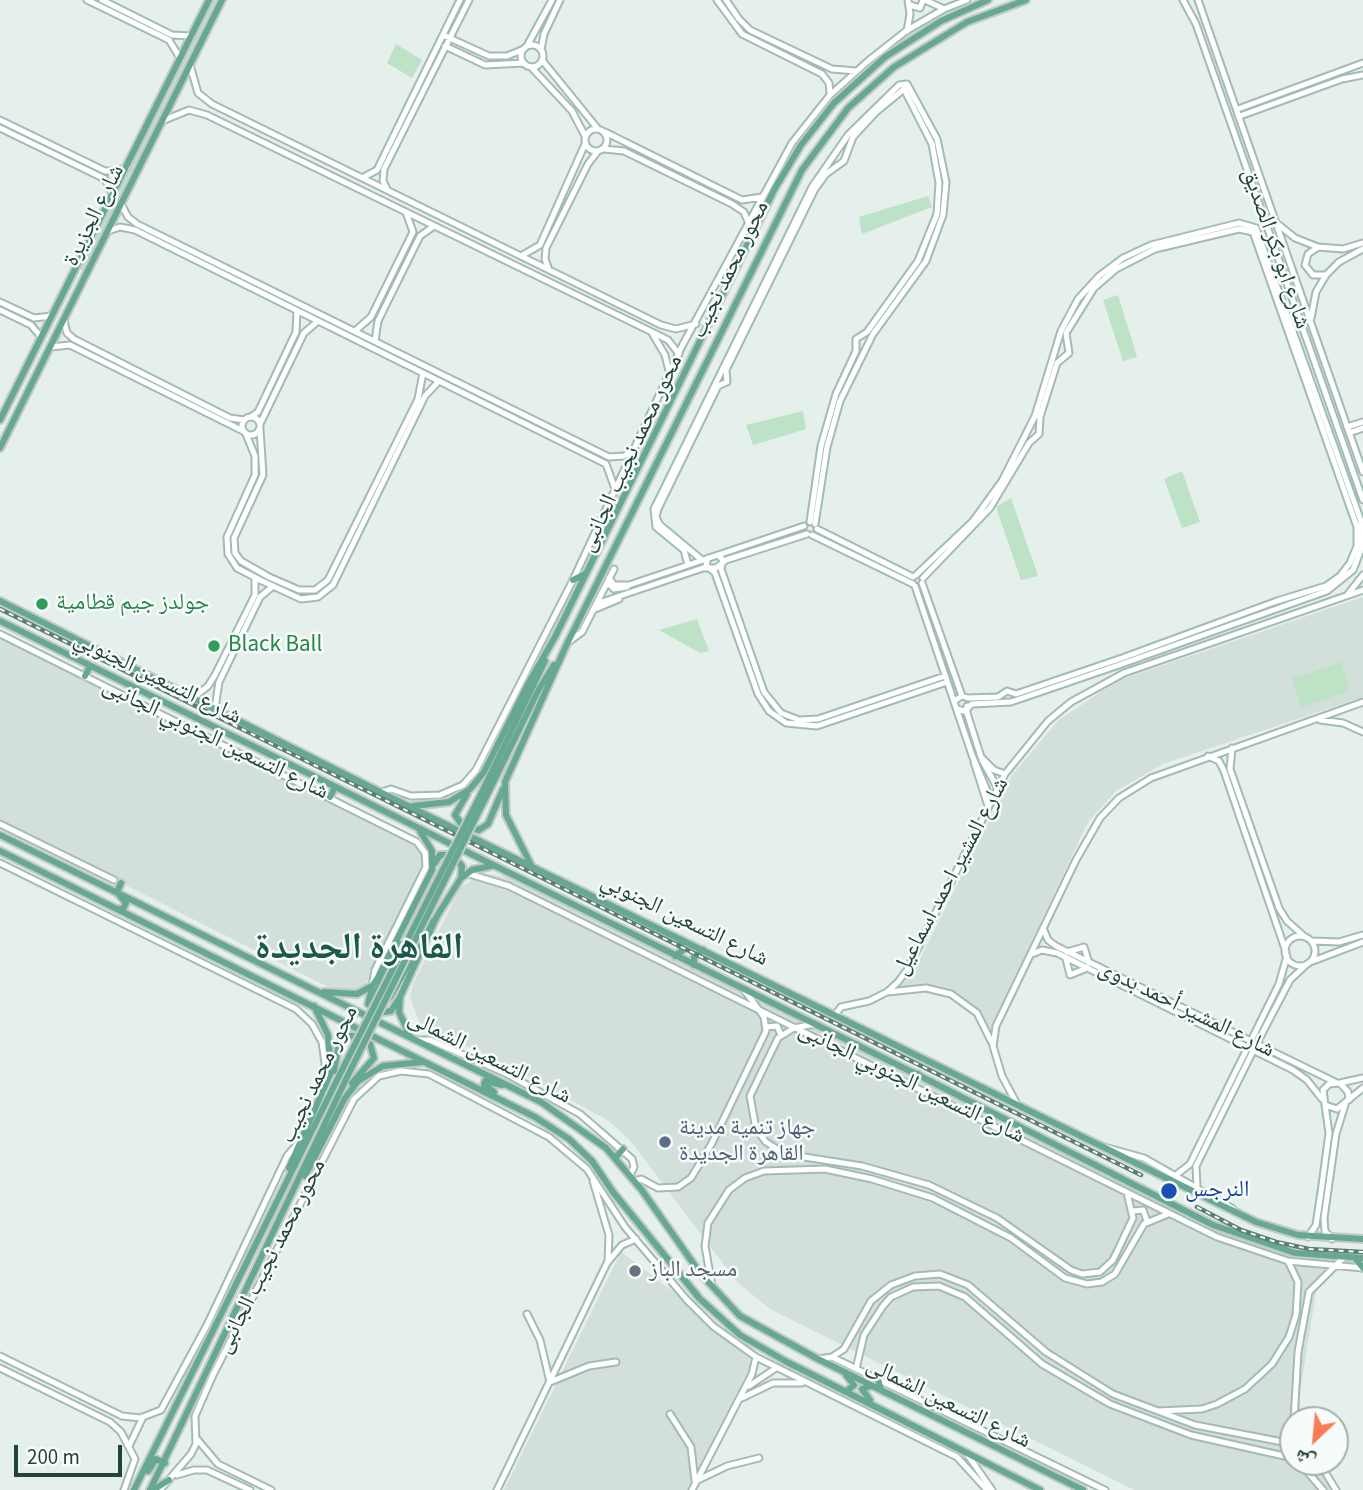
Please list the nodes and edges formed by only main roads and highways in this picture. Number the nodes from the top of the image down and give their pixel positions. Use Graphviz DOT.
graph roads {
  1 [pos="209,0"];
  2 [pos="222,0"];
  3 [pos="988,0"];
  4 [pos="1026,0"];
  5 [pos="742,235"];
  6 [pos="750,239"];
  7 [pos="75,270"];
  8 [pos="86,275"];
  9 [pos="69,282"];
  10 [pos="80,287"];
  11 [pos="702,337"];
  12 [pos="717,338"];
  13 [pos="703,366"];
  14 [pos="686,368"];
  15 [pos="21,378"];
  16 [pos="30,387"];
  17 [pos="0,421"];
  18 [pos="0,448"];
  19 [pos="615,490"];
  20 [pos="624,495"];
  21 [pos="610,557"];
  22 [pos="614,569"];
  23 [pos="585,574"];
  24 [pos="573,580"];
  25 [pos="0,601"];
  26 [pos="0,621"];
  27 [pos="555,637"];
  28 [pos="566,645"];
  29 [pos="90,666"];
  30 [pos="85,676"];
  31 [pos="215,708"];
  32 [pos="231,716"];
  33 [pos="209,724"];
  34 [pos="225,732"];
  35 [pos="335,786"];
  36 [pos="467,786"];
  37 [pos="503,788"];
  38 [pos="487,790"];
  39 [pos="330,797"];
  40 [pos="408,806"];
  41 [pos="417,827"];
  42 [pos="0,835"];
  43 [pos="0,851"];
  44 [pos="495,865"];
  45 [pos="433,866"];
  46 [pos="532,866"];
  47 [pos="463,875"];
  48 [pos="117,882"];
  49 [pos="528,883"];
  50 [pos="117,892"];
  51 [pos="523,893"];
  52 [pos="415,905"];
  53 [pos="145,906"];
  54 [pos="117,909"];
  55 [pos="438,916"];
  56 [pos="143,922"];
  57 [pos="680,939"];
  58 [pos="703,950"];
  59 [pos="675,956"];
  60 [pos="694,965"];
  61 [pos="372,986"];
  62 [pos="320,991"];
  63 [pos="400,997"];
  64 [pos="314,1006"];
  65 [pos="376,1007"];
  66 [pos="414,1039"];
  67 [pos="425,1062"];
  68 [pos="433,1066"];
  69 [pos="346,1071"];
  70 [pos="429,1074"];
  71 [pos="918,1074"];
  72 [pos="327,1084"];
  73 [pos="913,1084"];
  74 [pos="511,1086"];
  75 [pos="345,1098"];
  76 [pos="503,1101"];
  77 [pos="580,1149"];
  78 [pos="622,1149"];
  79 [pos="573,1156"];
  80 [pos="615,1158"];
  81 [pos="1114,1174"];
  82 [pos="1110,1183"];
  83 [pos="280,1193"];
  84 [pos="291,1198"];
  85 [pos="1234,1234"];
  86 [pos="1363,1239"];
  87 [pos="1230,1242"];
  88 [pos="1359,1258"];
  89 [pos="1363,1268"];
  90 [pos="683,1279"];
  91 [pos="675,1285"];
  92 [pos="781,1359"];
  93 [pos="776,1368"];
  94 [pos="842,1371"];
  95 [pos="878,1379"];
  96 [pos="873,1386"];
  97 [pos="881,1390"];
  98 [pos="847,1391"];
  99 [pos="873,1403"];
  100 [pos="164,1430"];
  101 [pos="178,1435"];
  102 [pos="939,1438"];
  103 [pos="1002,1440"];
  104 [pos="935,1446"];
  105 [pos="998,1448"];
  106 [pos="165,1463"];
  107 [pos="141,1476"];
  108 [pos="172,1478"];
  109 [pos="134,1490"];
  110 [pos="151,1490"];
  111 [pos="1040,1490"];
  112 [pos="1083,1490"];
  1 -- 7 [label="main road, شارع الجزيرة"];
  2 -- 8 [label="main road, شارع الجزيرة"];
  3 -- 6 [label="main road, محور محمد نجيب"];
  4 -- 12 [label="main road, محور محمد نجيب"];
  5 -- 6 [label="main road"];
  6 -- 11 [label="main road, محور محمد نجيب"];
  7 -- 8 [label="main road"];
  7 -- 9 [label="main road, شارع الجزيرة"];
  8 -- 10 [label="main road, شارع الجزيرة"];
  9 -- 10 [label="main road"];
  9 -- 15 [label="main road, شارع الجزيرة"];
  10 -- 16 [label="main road, شارع الجزيرة"];
  11 -- 12 [label="main road"];
  11 -- 14 [label="main road, محور محمد نجيب"];
  12 -- 13 [label="main road, محور محمد نجيب"];
  13 -- 14 [label="main road"];
  13 -- 21 [label="main road, محور محمد نجيب"];
  14 -- 20 [label="main road, محور محمد نجيب"];
  15 -- 16 [label="main road"];
  15 -- 17 [label="main road, شارع الجزيرة"];
  16 -- 18 [label="main road, شارع الجزيرة"];
  19 -- 20 [label="main road"];
  20 -- 23 [label="main road, محور محمد نجيب"];
  21 -- 22 [label="main road"];
  21 -- 28 [label="main road, محور محمد نجيب"];
  23 -- 24 [label="main road"];
  23 -- 27 [label="main road, محور محمد نجيب"];
  25 -- 31 [label="main road, شارع التسعين الجنوبي"];
  26 -- 29 [label="main road, شارع التسعين الجنوبي"];
  27 -- 36 [label="main road, محور محمد نجيب"];
  27 -- 38 [label="main road, محور محمد نجيب"];
  28 -- 37 [label="main road, محور محمد نجيب"];
  28 -- 38 [label="main road, محور محمد نجيب"];
  29 -- 30 [label="main road"];
  29 -- 33 [label="main road, شارع التسعين الجنوبي"];
  31 -- 32 [label="main road, شارع التسعين الجنوبي"];
  31 -- 33 [label="main road"];
  32 -- 34 [label="main road"];
  32 -- 40 [label="main road, شارع التسعين الجنوبي"];
  33 -- 34 [label="main road, شارع التسعين الجنوبي"];
  34 -- 35 [label="main road, شارع التسعين الجنوبي"];
  35 -- 39 [label="main road"];
  35 -- 41 [label="main road, شارع التسعين الجنوبي"];
  36 -- 37 [label="main road, محور محمد نجيب"];
  36 -- 40 [label="main road, محور محمد نجيب"];
  37 -- 46 [label="main road"];
  38 -- 65 [label="main road, محور محمد نجيب, bridge"];
  40 -- 46 [label="main road, شارع التسعين الجنوبي"];
  41 -- 44 [label="main road, شارع التسعين الجنوبي"];
  41 -- 45 [label="main road"];
  42 -- 50 [label="main road, شارع التسعين الشمالى"];
  43 -- 54 [label="main road, شارع التسعين الشمالى"];
  44 -- 47 [label="main road"];
  44 -- 49 [label="main road, شارع التسعين الجنوبي"];
  45 -- 47 [label="main road"];
  45 -- 52 [label="main road"];
  46 -- 57 [label="main road, شارع التسعين الجنوبي"];
  47 -- 55 [label="main road"];
  48 -- 50 [label="main road"];
  49 -- 51 [label="main road"];
  49 -- 59 [label="main road, شارع التسعين الجنوبي"];
  50 -- 53 [label="main road, شارع التسعين الشمالى"];
  50 -- 54 [label="main road"];
  52 -- 61 [label="main road"];
  52 -- 65 [label="main road, bridge"];
  53 -- 56 [label="main road"];
  53 -- 62 [label="main road, شارع التسعين الشمالى"];
  54 -- 56 [label="main road, شارع التسعين الشمالى"];
  55 -- 63 [label="main road"];
  55 -- 65 [label="main road, bridge"];
  56 -- 64 [label="main road, شارع التسعين الشمالى"];
  57 -- 58 [label="main road, شارع التسعين الجنوبي"];
  57 -- 59 [label="main road"];
  58 -- 60 [label="main road"];
  58 -- 86 [label="main road, شارع التسعين الجنوبي"];
  59 -- 60 [label="main road, شارع التسعين الجنوبي"];
  60 -- 71 [label="main road, شارع التسعين الجنوبي"];
  61 -- 62 [label="main road"];
  61 -- 63 [label="main road"];
  62 -- 66 [label="main road, شارع التسعين الشمالى"];
  63 -- 66 [label="main road"];
  64 -- 67 [label="main road, شارع التسعين الشمالى"];
  64 -- 72 [label="main road"];
  65 -- 69 [label="main road, محور محمد نجيب, bridge"];
  66 -- 74 [label="main road, شارع التسعين الشمالى"];
  67 -- 68 [label="main road, شارع التسعين الشمالى"];
  67 -- 75 [label="main road"];
  68 -- 70 [label="main road"];
  68 -- 76 [label="main road, شارع التسعين الشمالى"];
  69 -- 83 [label="main road, محور محمد نجيب"];
  69 -- 84 [label="main road, محور محمد نجيب"];
  71 -- 73 [label="main road"];
  71 -- 81 [label="main road, شارع التسعين الجنوبي"];
  72 -- 75 [label="main road"];
  72 -- 83 [label="main road"];
  74 -- 76 [label="main road"];
  74 -- 80 [label="main road, شارع التسعين الشمالى"];
  75 -- 84 [label="main road"];
  76 -- 77 [label="main road, شارع التسعين الشمالى"];
  77 -- 79 [label="main road"];
  77 -- 90 [label="main road, شارع التسعين الشمالى"];
  78 -- 80 [label="main road"];
  80 -- 94 [label="main road, شارع التسعين الشمالى"];
  81 -- 82 [label="main road"];
  81 -- 85 [label="main road, شارع التسعين الجنوبي"];
  83 -- 100 [label="main road, محور محمد نجيب"];
  84 -- 101 [label="main road, محور محمد نجيب"];
  85 -- 87 [label="main road"];
  85 -- 88 [label="main road, شارع التسعين الجنوبي"];
  88 -- 89 [label="main road"];
  90 -- 91 [label="main road"];
  90 -- 92 [label="main road, شارع التسعين الشمالى"];
  92 -- 93 [label="main road"];
  92 -- 98 [label="main road, شارع التسعين الشمالى"];
  94 -- 96 [label="main road, شارع التسعين الشمالى"];
  94 -- 98 [label="main road"];
  95 -- 97 [label="main road"];
  96 -- 97 [label="main road, شارع التسعين الشمالى"];
  96 -- 99 [label="main road"];
  97 -- 105 [label="main road, شارع التسعين الشمالى"];
  98 -- 99 [label="main road, شارع التسعين الشمالى"];
  99 -- 102 [label="main road, شارع التسعين الشمالى"];
  100 -- 101 [label="main road"];
  100 -- 107 [label="main road, محور محمد نجيب"];
  101 -- 106 [label="main road, محور محمد نجيب"];
  102 -- 104 [label="main road"];
  102 -- 111 [label="main road, شارع التسعين الشمالى"];
  103 -- 105 [label="main road"];
  105 -- 112 [label="main road, شارع التسعين الشمالى"];
  106 -- 107 [label="main road"];
  106 -- 110 [label="main road, محور محمد نجيب"];
  107 -- 109 [label="main road, محور محمد نجيب"];
  108 -- 110 [label="main road"];
}
